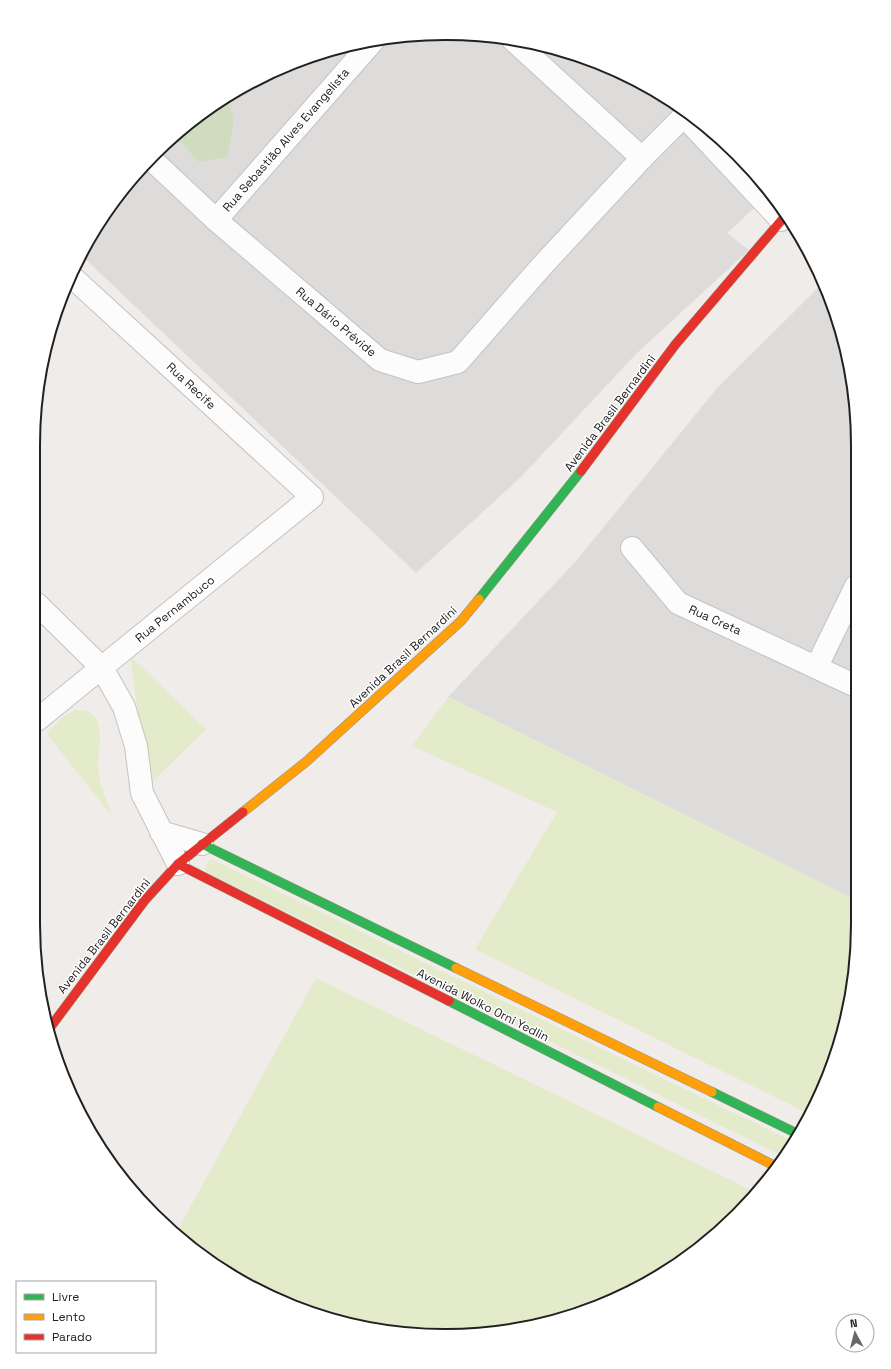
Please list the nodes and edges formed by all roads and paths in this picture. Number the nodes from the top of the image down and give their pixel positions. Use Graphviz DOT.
graph roads {
  1 [pos="521,47"];
  2 [pos="367,48"];
  3 [pos="683,117"];
  4 [pos="699,130"];
  5 [pos="642,158"];
  6 [pos="155,163"];
  7 [pos="772,205"];
  8 [pos="216,220"];
  9 [pos="783,220"];
  10 [pos="76,280"];
  11 [pos="312,497"];
  12 [pos="632,548"];
  13 [pos="851,596"];
  14 [pos="40,607"];
  15 [pos="816,666"];
  16 [pos="102,668"];
  17 [pos="851,684"];
  18 [pos="40,718"];
  19 [pos="161,832"];
  20 [pos="202,844"];
  21 [pos="178,864"];
  22 [pos="53,1023"];
  23 [pos="793,1132"];
  24 [pos="771,1164"];
  1 -- 5 [label="street"];
  2 -- 8 [label="street, Rua Sebastião Alves Evangelista"];
  3 -- 5 [label="street, Rua Dário Prévide"];
  4 -- 7 [label="street"];
  5 -- 8 [label="street, Rua Dário Prévide"];
  6 -- 8 [label="street, Rua Dário Prévide"];
  9 -- 20 [label="street, Avenida Brasil Bernardini"];
  10 -- 11 [label="street, Rua Recife"];
  11 -- 16 [label="street, Rua Pernambuco"];
  12 -- 15 [label="street, Rua Creta"];
  13 -- 15 [label="street"];
  14 -- 16 [label="street"];
  15 -- 17 [label="street, Rua Creta"];
  16 -- 18 [label="street, Rua Pernambuco"];
  16 -- 19 [label="street"];
  19 -- 20 [label="street"];
  19 -- 21 [label="street"];
  20 -- 21 [label="street, Avenida Brasil Bernardini"];
  20 -- 23 [label="street, Avenida Wolko Orni Yedlin"];
  21 -- 22 [label="street, Avenida Brasil Bernardini"];
  21 -- 24 [label="street, Avenida Wolko Orni Yedlin"];
}
